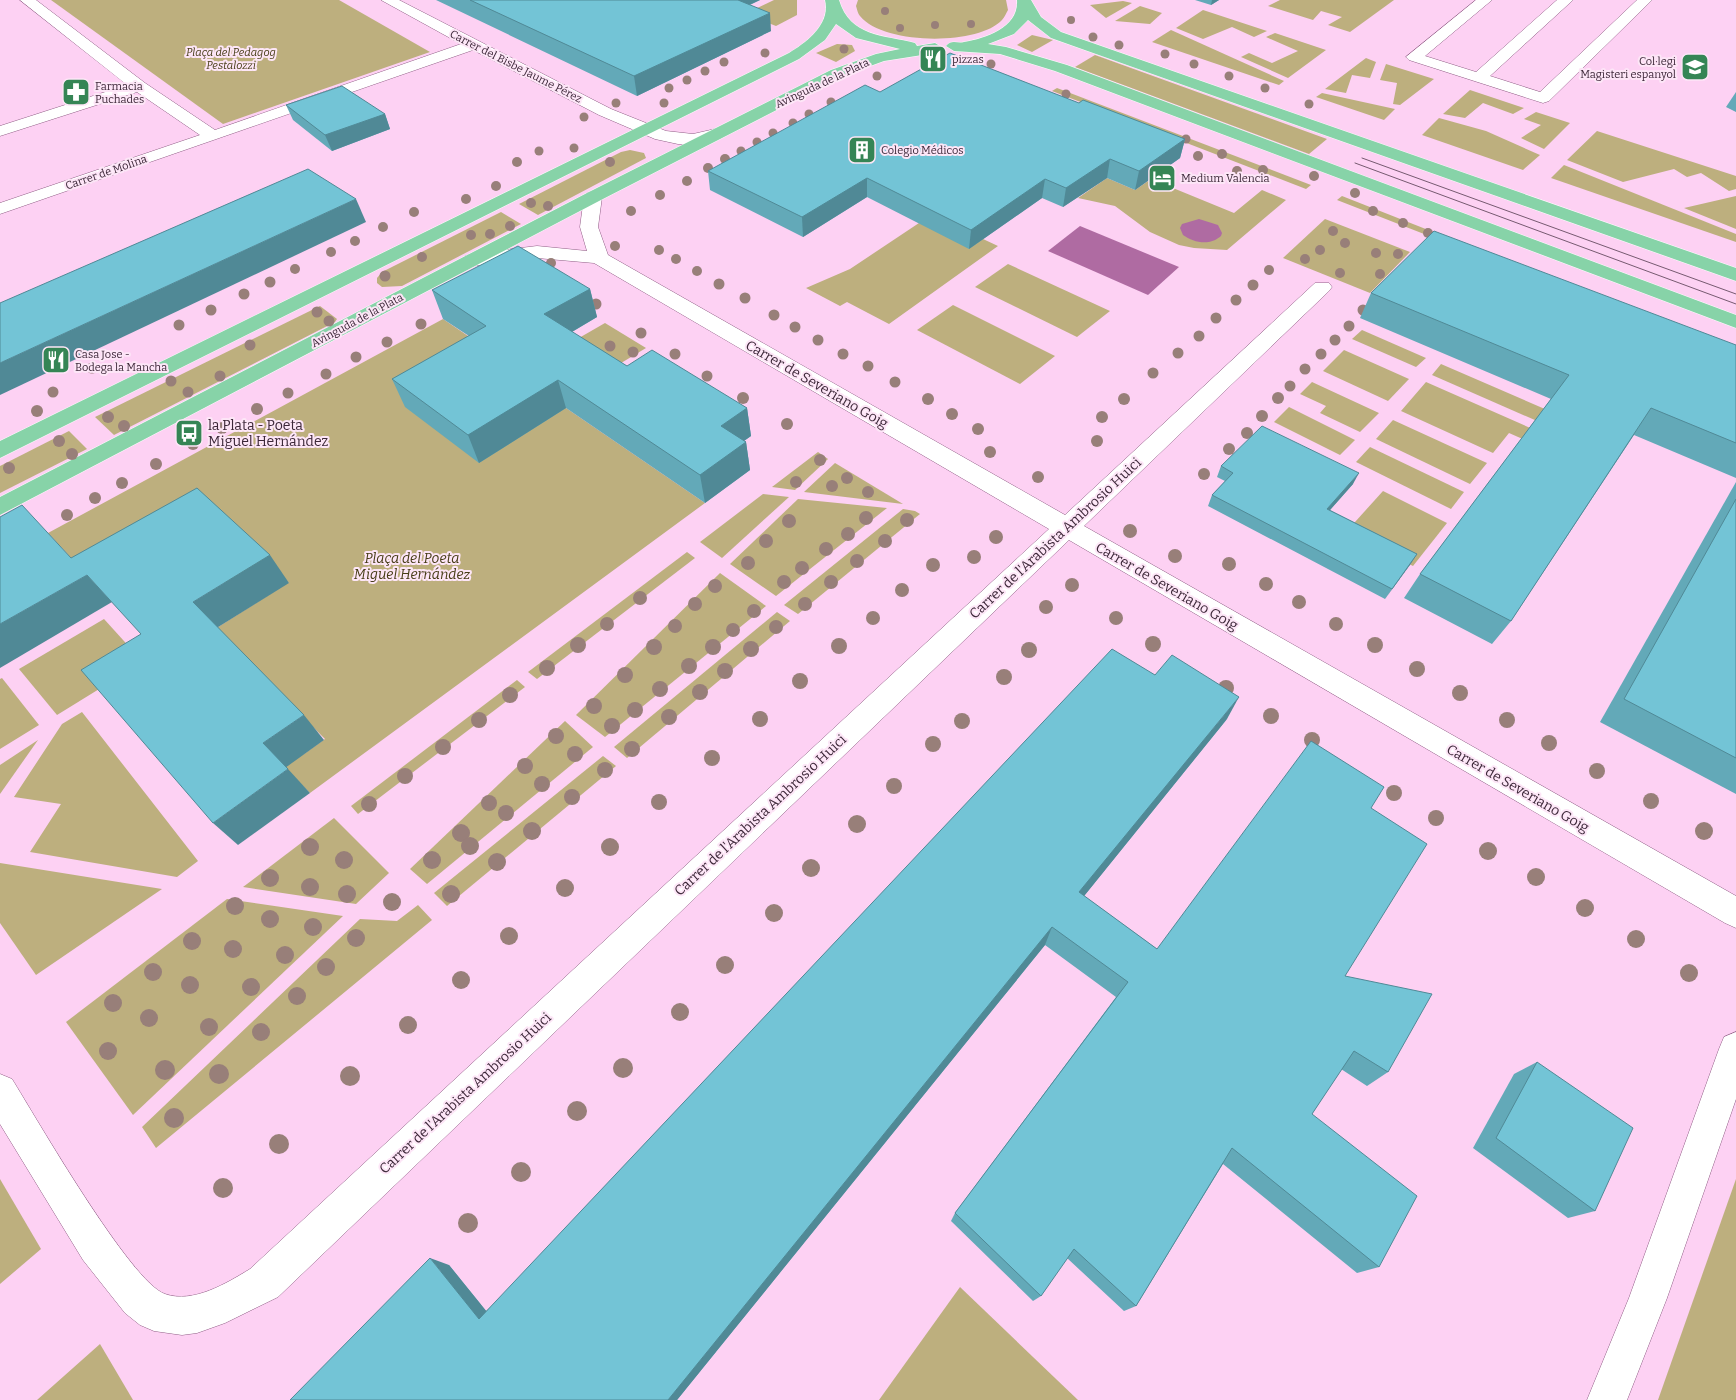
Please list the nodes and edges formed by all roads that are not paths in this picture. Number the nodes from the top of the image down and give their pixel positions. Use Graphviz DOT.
graph roads {
  1 [pos="26,0"];
  2 [pos="388,0"];
  3 [pos="1485,0"];
  4 [pos="1566,0"];
  5 [pos="1645,0"];
  6 [pos="1025,2"];
  7 [pos="832,3"];
  8 [pos="475,44"];
  9 [pos="954,46"];
  10 [pos="935,48"];
  11 [pos="1479,77"];
  12 [pos="139,86"];
  13 [pos="646,129"];
  14 [pos="0,131"];
  15 [pos="715,134"];
  16 [pos="213,136"];
  17 [pos="593,197"];
  18 [pos="0,209"];
  19 [pos="599,258"];
  20 [pos="472,260"];
  21 [pos="1736,275"];
  22 [pos="1322,287"];
  23 [pos="358,296"];
  24 [pos="1736,322"];
  25 [pos="0,450"];
  26 [pos="0,507"];
  27 [pos="1065,528"];
  28 [pos="1736,913"];
  29 [pos="1736,1049"];
  30 [pos="0,1091"];
  31 [pos="1607,1400"];
  1 -- 12 [label="street"];
  2 -- 8 [label="street, Carrer del Bisbe Jaume Pérez"];
  3 -- 11 [label="street"];
  4 -- 11 [label="street"];
  5 -- 11 [label="street"];
  6 -- 9 [label="main road"];
  6 -- 21 [label="main road"];
  7 -- 10 [label="main road"];
  7 -- 13 [label="main road, Avinguda de la Plata"];
  8 -- 13 [label="street, Carrer del Bisbe Jaume Pérez"];
  8 -- 16 [label="street"];
  9 -- 10 [label="main road"];
  9 -- 24 [label="main road"];
  10 -- 15 [label="main road, Avinguda de la Plata"];
  12 -- 14 [label="street"];
  12 -- 16 [label="street"];
  13 -- 15 [label="street, Avinguda de la Plata"];
  13 -- 23 [label="main road, Avinguda de la Plata"];
  15 -- 17 [label="main road, Avinguda de la Plata"];
  16 -- 18 [label="street, Carrer de Molina"];
  17 -- 19 [label="street"];
  17 -- 20 [label="main road, Avinguda de la Plata"];
  19 -- 20 [label="street, Carrer de Severiano Goig"];
  19 -- 27 [label="street, Carrer de Severiano Goig"];
  20 -- 23 [label="main road, Avinguda de la Plata"];
  22 -- 27 [label="street, Carrer de l'Arabista Ambrosio Huici"];
  23 -- 25 [label="main road, Avinguda de la Plata"];
  23 -- 26 [label="main road, Avinguda de la Plata"];
  27 -- 28 [label="street, Carrer de Severiano Goig"];
  27 -- 30 [label="street, Carrer de l'Arabista Ambrosio Huici"];
  29 -- 31 [label="street"];
}
